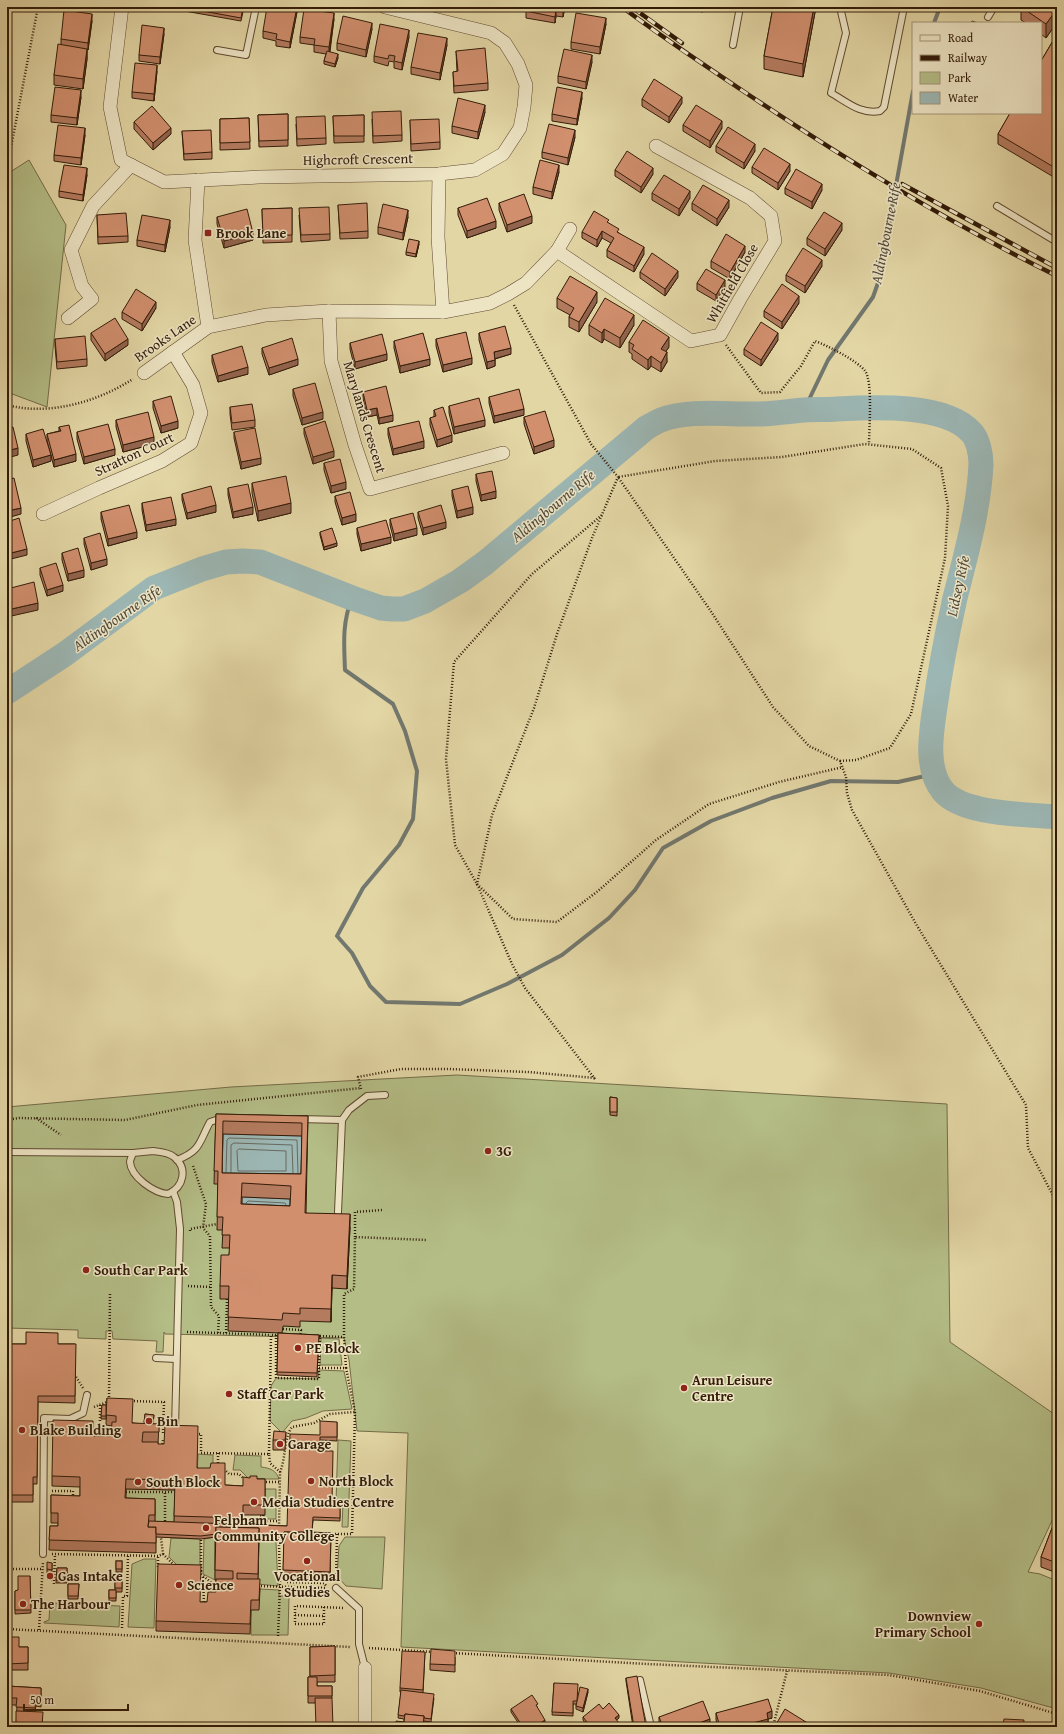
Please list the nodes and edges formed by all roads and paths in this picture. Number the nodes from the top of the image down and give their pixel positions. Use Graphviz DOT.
graph roads {
  1 [pos="38,7"];
  2 [pos="122,7"];
  3 [pos="256,7"];
  4 [pos="385,7"];
  5 [pos="740,7"];
  6 [pos="840,7"];
  7 [pos="904,7"];
  8 [pos="994,7"];
  9 [pos="988,17"];
  10 [pos="733,45"];
  11 [pos="217,50"];
  12 [pos="656,146"];
  13 [pos="131,165"];
  14 [pos="7,168"];
  15 [pos="439,174"];
  16 [pos="198,180"];
  17 [pos="997,206"];
  18 [pos="570,229"];
  19 [pos="1057,242"];
  20 [pos="557,251"];
  21 [pos="508,294"];
  22 [pos="329,311"];
  23 [pos="443,312"];
  24 [pos="68,318"];
  25 [pos="208,327"];
  26 [pos="720,335"];
  27 [pos="173,352"];
  28 [pos="144,373"];
  29 [pos="7,405"];
  30 [pos="869,444"];
  31 [pos="503,453"];
  32 [pos="618,477"];
  33 [pos="43,514"];
  34 [pos="602,515"];
  35 [pos="840,761"];
  36 [pos="843,767"];
  37 [pos="477,884"];
  38 [pos="361,1088"];
  39 [pos="385,1095"];
  40 [pos="364,1098"];
  41 [pos="35,1118"];
  42 [pos="231,1118"];
  43 [pos="294,1119"];
  44 [pos="7,1120"];
  45 [pos="342,1120"];
  46 [pos="61,1136"];
  47 [pos="7,1152"];
  48 [pos="133,1153"];
  49 [pos="177,1160"];
  50 [pos="193,1166"];
  51 [pos="173,1191"];
  52 [pos="1057,1203"];
  53 [pos="382,1210"];
  54 [pos="338,1212"];
  55 [pos="217,1224"];
  56 [pos="203,1228"];
  57 [pos="190,1229"];
  58 [pos="356,1237"];
  59 [pos="426,1240"];
  60 [pos="188,1286"];
  61 [pos="211,1287"];
  62 [pos="110,1294"];
  63 [pos="227,1299"];
  64 [pos="283,1329"];
  65 [pos="187,1332"];
  66 [pos="218,1332"];
  67 [pos="226,1333"];
  68 [pos="271,1335"];
  69 [pos="276,1335"];
  70 [pos="288,1336"];
  71 [pos="294,1336"];
  72 [pos="300,1336"];
  73 [pos="307,1336"];
  74 [pos="313,1336"];
  75 [pos="320,1336"];
  76 [pos="344,1338"];
  77 [pos="156,1358"];
  78 [pos="176,1359"];
  79 [pos="277,1361"];
  80 [pos="270,1363"];
  81 [pos="319,1368"];
  82 [pos="346,1368"];
  83 [pos="87,1395"];
  84 [pos="109,1401"];
  85 [pos="117,1401"];
  86 [pos="125,1401"];
  87 [pos="100,1405"];
  88 [pos="84,1410"];
  89 [pos="355,1412"];
  90 [pos="156,1430"];
  91 [pos="173,1431"];
  92 [pos="100,1432"];
  93 [pos="163,1432"];
  94 [pos="193,1434"];
  95 [pos="268,1436"];
  96 [pos="274,1436"];
  97 [pos="281,1436"];
  98 [pos="287,1437"];
  99 [pos="107,1440"];
  100 [pos="112,1443"];
  101 [pos="158,1447"];
  102 [pos="218,1453"];
  103 [pos="269,1454"];
  104 [pos="218,1463"];
  105 [pos="218,1468"];
  106 [pos="280,1472"];
  107 [pos="247,1482"];
  108 [pos="260,1482"];
  109 [pos="280,1482"];
  110 [pos="44,1491"];
  111 [pos="126,1492"];
  112 [pos="165,1492"];
  113 [pos="175,1492"];
  114 [pos="73,1501"];
  115 [pos="263,1515"];
  116 [pos="242,1519"];
  117 [pos="247,1521"];
  118 [pos="259,1521"];
  119 [pos="280,1522"];
  120 [pos="165,1525"];
  121 [pos="247,1528"];
  122 [pos="279,1529"];
  123 [pos="325,1534"];
  124 [pos="338,1534"];
  125 [pos="161,1538"];
  126 [pos="201,1539"];
  127 [pos="280,1542"];
  128 [pos="98,1551"];
  129 [pos="116,1552"];
  130 [pos="43,1554"];
  131 [pos="55,1554"];
  132 [pos="163,1554"];
  133 [pos="98,1555"];
  134 [pos="116,1555"];
  135 [pos="128,1555"];
  136 [pos="158,1556"];
  137 [pos="7,1569"];
  138 [pos="178,1570"];
  139 [pos="193,1571"];
  140 [pos="201,1571"];
  141 [pos="158,1574"];
  142 [pos="203,1577"];
  143 [pos="286,1580"];
  144 [pos="324,1583"];
  145 [pos="54,1584"];
  146 [pos="220,1584"];
  147 [pos="251,1586"];
  148 [pos="280,1587"];
  149 [pos="336,1588"];
  150 [pos="204,1605"];
  151 [pos="324,1607"];
  152 [pos="359,1609"];
  153 [pos="295,1615"];
  154 [pos="324,1616"];
  155 [pos="122,1628"];
  156 [pos="7,1629"];
  157 [pos="39,1630"];
  158 [pos="278,1636"];
  159 [pos="342,1646"];
  160 [pos="376,1648"];
  161 [pos="436,1652"];
  162 [pos="451,1653"];
  163 [pos="365,1668"];
  164 [pos="787,1671"];
  165 [pos="640,1680"];
  166 [pos="1057,1714"];
  167 [pos="364,1727"];
  168 [pos="651,1727"];
  169 [pos="773,1727"];
  1 -- 14 [label="path"];
  2 -- 13 [label="street, Highcroft Crescent"];
  3 -- 11 [label="lane"];
  4 -- 15 [label="street, Highcroft Crescent"];
  5 -- 10 [label="lane"];
  6 -- 7 [label="lane"];
  8 -- 9 [label="lane"];
  12 -- 26 [label="street, Whitfield Close"];
  13 -- 16 [label="street, Highcroft Crescent"];
  13 -- 24 [label="street"];
  15 -- 16 [label="street, Highcroft Crescent"];
  15 -- 23 [label="street"];
  16 -- 25 [label="street"];
  17 -- 19 [label="lane"];
  18 -- 20 [label="street, Brooks Lane"];
  20 -- 21 [label="street, Brooks Lane"];
  20 -- 26 [label="street, Whitfield Close"];
  21 -- 23 [label="street, Brooks Lane"];
  21 -- 32 [label="path"];
  22 -- 23 [label="street, Brooks Lane"];
  22 -- 25 [label="street, Brooks Lane"];
  22 -- 31 [label="street, Marylands Crescent"];
  25 -- 27 [label="street, Brooks Lane"];
  26 -- 30 [label="path"];
  27 -- 28 [label="street, Brooks Lane"];
  27 -- 33 [label="street, Stratton Court"];
  28 -- 29 [label="path, Brooks Lane"];
  30 -- 32 [label="path"];
  30 -- 35 [label="path"];
  32 -- 34 [label="path"];
  32 -- 35 [label="path"];
  34 -- 37 [label="path"];
  34 -- 37 [label="path"];
  35 -- 36 [label="path"];
  36 -- 37 [label="path"];
  36 -- 52 [label="path"];
  37 -- 38 [label="path"];
  38 -- 40 [label="path"];
  38 -- 41 [label="path"];
  39 -- 40 [label="lane"];
  40 -- 45 [label="lane"];
  41 -- 44 [label="path"];
  41 -- 46 [label="path"];
  42 -- 49 [label="lane"];
  43 -- 45 [label="lane"];
  45 -- 54 [label="lane"];
  47 -- 48 [label="lane"];
  48 -- 49 [label="lane"];
  48 -- 51 [label="lane"];
  49 -- 51 [label="lane"];
  50 -- 56 [label="path"];
  51 -- 78 [label="lane"];
  53 -- 58 [label="path"];
  55 -- 56 [label="path"];
  56 -- 57 [label="path"];
  56 -- 61 [label="path"];
  58 -- 59 [label="path"];
  58 -- 76 [label="path"];
  60 -- 61 [label="path"];
  61 -- 66 [label="path"];
  62 -- 84 [label="path"];
  63 -- 67 [label="path"];
  64 -- 72 [label="path"];
  65 -- 66 [label="path"];
  66 -- 67 [label="path"];
  67 -- 68 [label="path"];
  68 -- 69 [label="path"];
  68 -- 80 [label="path"];
  69 -- 70 [label="path"];
  69 -- 79 [label="path"];
  71 -- 72 [label="path"];
  72 -- 73 [label="path"];
  74 -- 75 [label="path"];
  75 -- 76 [label="path"];
  75 -- 81 [label="path"];
  76 -- 82 [label="path"];
  77 -- 78 [label="lane"];
  78 -- 91 [label="lane"];
  79 -- 80 [label="path"];
  79 -- 81 [label="path"];
  80 -- 95 [label="path"];
  81 -- 82 [label="path"];
  82 -- 89 [label="path"];
  83 -- 88 [label="lane"];
  84 -- 85 [label="path"];
  84 -- 87 [label="path"];
  86 -- 93 [label="path"];
  87 -- 88 [label="path"];
  87 -- 92 [label="path"];
  88 -- 110 [label="lane"];
  89 -- 98 [label="path"];
  89 -- 124 [label="path"];
  90 -- 93 [label="path"];
  91 -- 93 [label="path"];
  92 -- 99 [label="path"];
  92 -- 99 [label="path"];
  93 -- 101 [label="path"];
  94 -- 102 [label="path"];
  95 -- 96 [label="path"];
  95 -- 103 [label="path"];
  97 -- 98 [label="path"];
  98 -- 106 [label="path"];
  99 -- 100 [label="path"];
  102 -- 103 [label="path"];
  102 -- 104 [label="path"];
  103 -- 106 [label="path"];
  104 -- 105 [label="path"];
  104 -- 107 [label="path"];
  106 -- 109 [label="path"];
  108 -- 109 [label="path"];
  109 -- 119 [label="path"];
  110 -- 114 [label="path"];
  110 -- 130 [label="lane"];
  111 -- 112 [label="path"];
  112 -- 113 [label="path"];
  112 -- 120 [label="path"];
  115 -- 118 [label="path"];
  116 -- 117 [label="path"];
  117 -- 118 [label="path"];
  117 -- 121 [label="path"];
  118 -- 119 [label="path"];
  119 -- 122 [label="path"];
  123 -- 124 [label="path"];
  124 -- 149 [label="path"];
  125 -- 132 [label="path"];
  126 -- 140 [label="path"];
  127 -- 148 [label="path"];
  128 -- 133 [label="path"];
  129 -- 134 [label="path"];
  130 -- 131 [label="path"];
  131 -- 133 [label="path"];
  131 -- 145 [label="path"];
  132 -- 136 [label="path"];
  132 -- 138 [label="path"];
  133 -- 134 [label="path"];
  134 -- 135 [label="path"];
  135 -- 136 [label="path"];
  135 -- 155 [label="path"];
  136 -- 141 [label="path"];
  137 -- 157 [label="path"];
  139 -- 140 [label="path"];
  140 -- 142 [label="path"];
  142 -- 146 [label="path"];
  142 -- 150 [label="path"];
  143 -- 144 [label="path"];
  147 -- 148 [label="path"];
  148 -- 149 [label="path"];
  148 -- 158 [label="path"];
  149 -- 152 [label="lane"];
  151 -- 152 [label="path"];
  151 -- 153 [label="path"];
  151 -- 154 [label="path"];
  152 -- 163 [label="lane"];
  153 -- 154 [label="path"];
  153 -- 154 [label="path"];
  156 -- 157 [label="path"];
  157 -- 159 [label="path"];
  160 -- 161 [label="path"];
  162 -- 164 [label="path"];
  163 -- 167 [label="street"];
  164 -- 166 [label="path"];
  164 -- 169 [label="path"];
  165 -- 168 [label="lane"];
}
